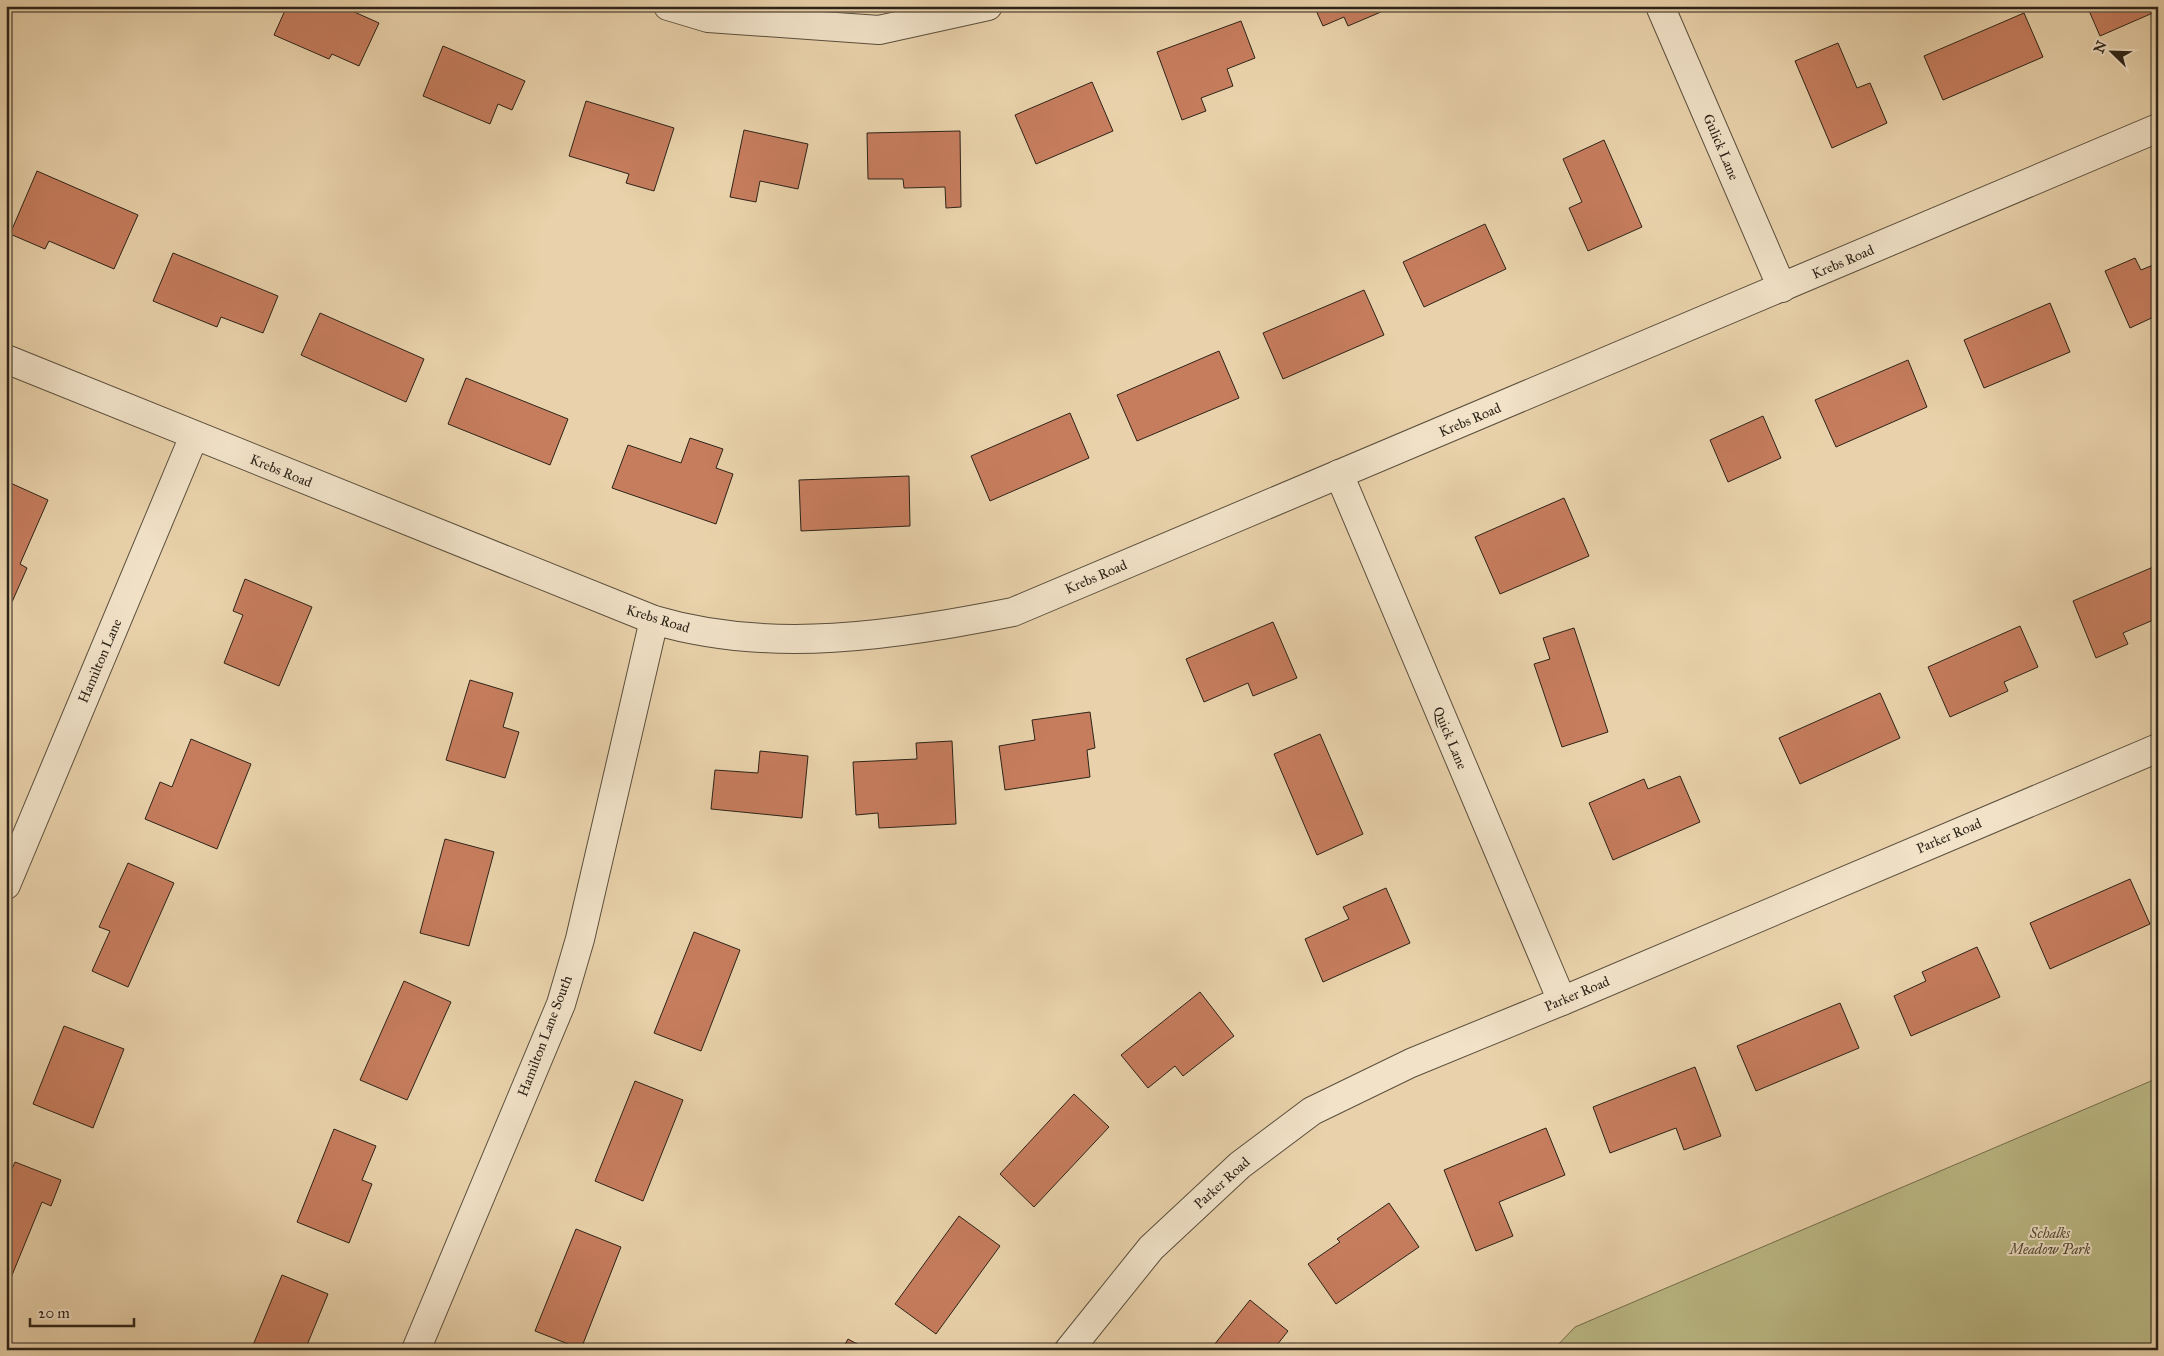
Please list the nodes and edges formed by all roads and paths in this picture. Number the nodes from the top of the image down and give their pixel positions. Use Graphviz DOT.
graph roads {
  1 [pos="668,6"];
  2 [pos="988,6"];
  3 [pos="1660,6"];
  4 [pos="2158,128"];
  5 [pos="1782,288"];
  6 [pos="6,359"];
  7 [pos="194,436"];
  8 [pos="1339,474"];
  9 [pos="654,620"];
  10 [pos="2158,748"];
  11 [pos="6,885"];
  12 [pos="1562,1001"];
  13 [pos="416,1350"];
  14 [pos="1069,1350"];
  1 -- 2 [label="street"];
  3 -- 5 [label="street, Gulick Lane"];
  4 -- 5 [label="street, Krebs Road"];
  5 -- 8 [label="street, Krebs Road"];
  6 -- 7 [label="street, Krebs Road"];
  7 -- 9 [label="street, Krebs Road"];
  7 -- 11 [label="street, Hamilton Lane"];
  8 -- 9 [label="street, Krebs Road"];
  8 -- 12 [label="street, Quick Lane"];
  9 -- 13 [label="street, Hamilton Lane South"];
  10 -- 12 [label="street, Parker Road"];
  12 -- 14 [label="street, Parker Road"];
}
